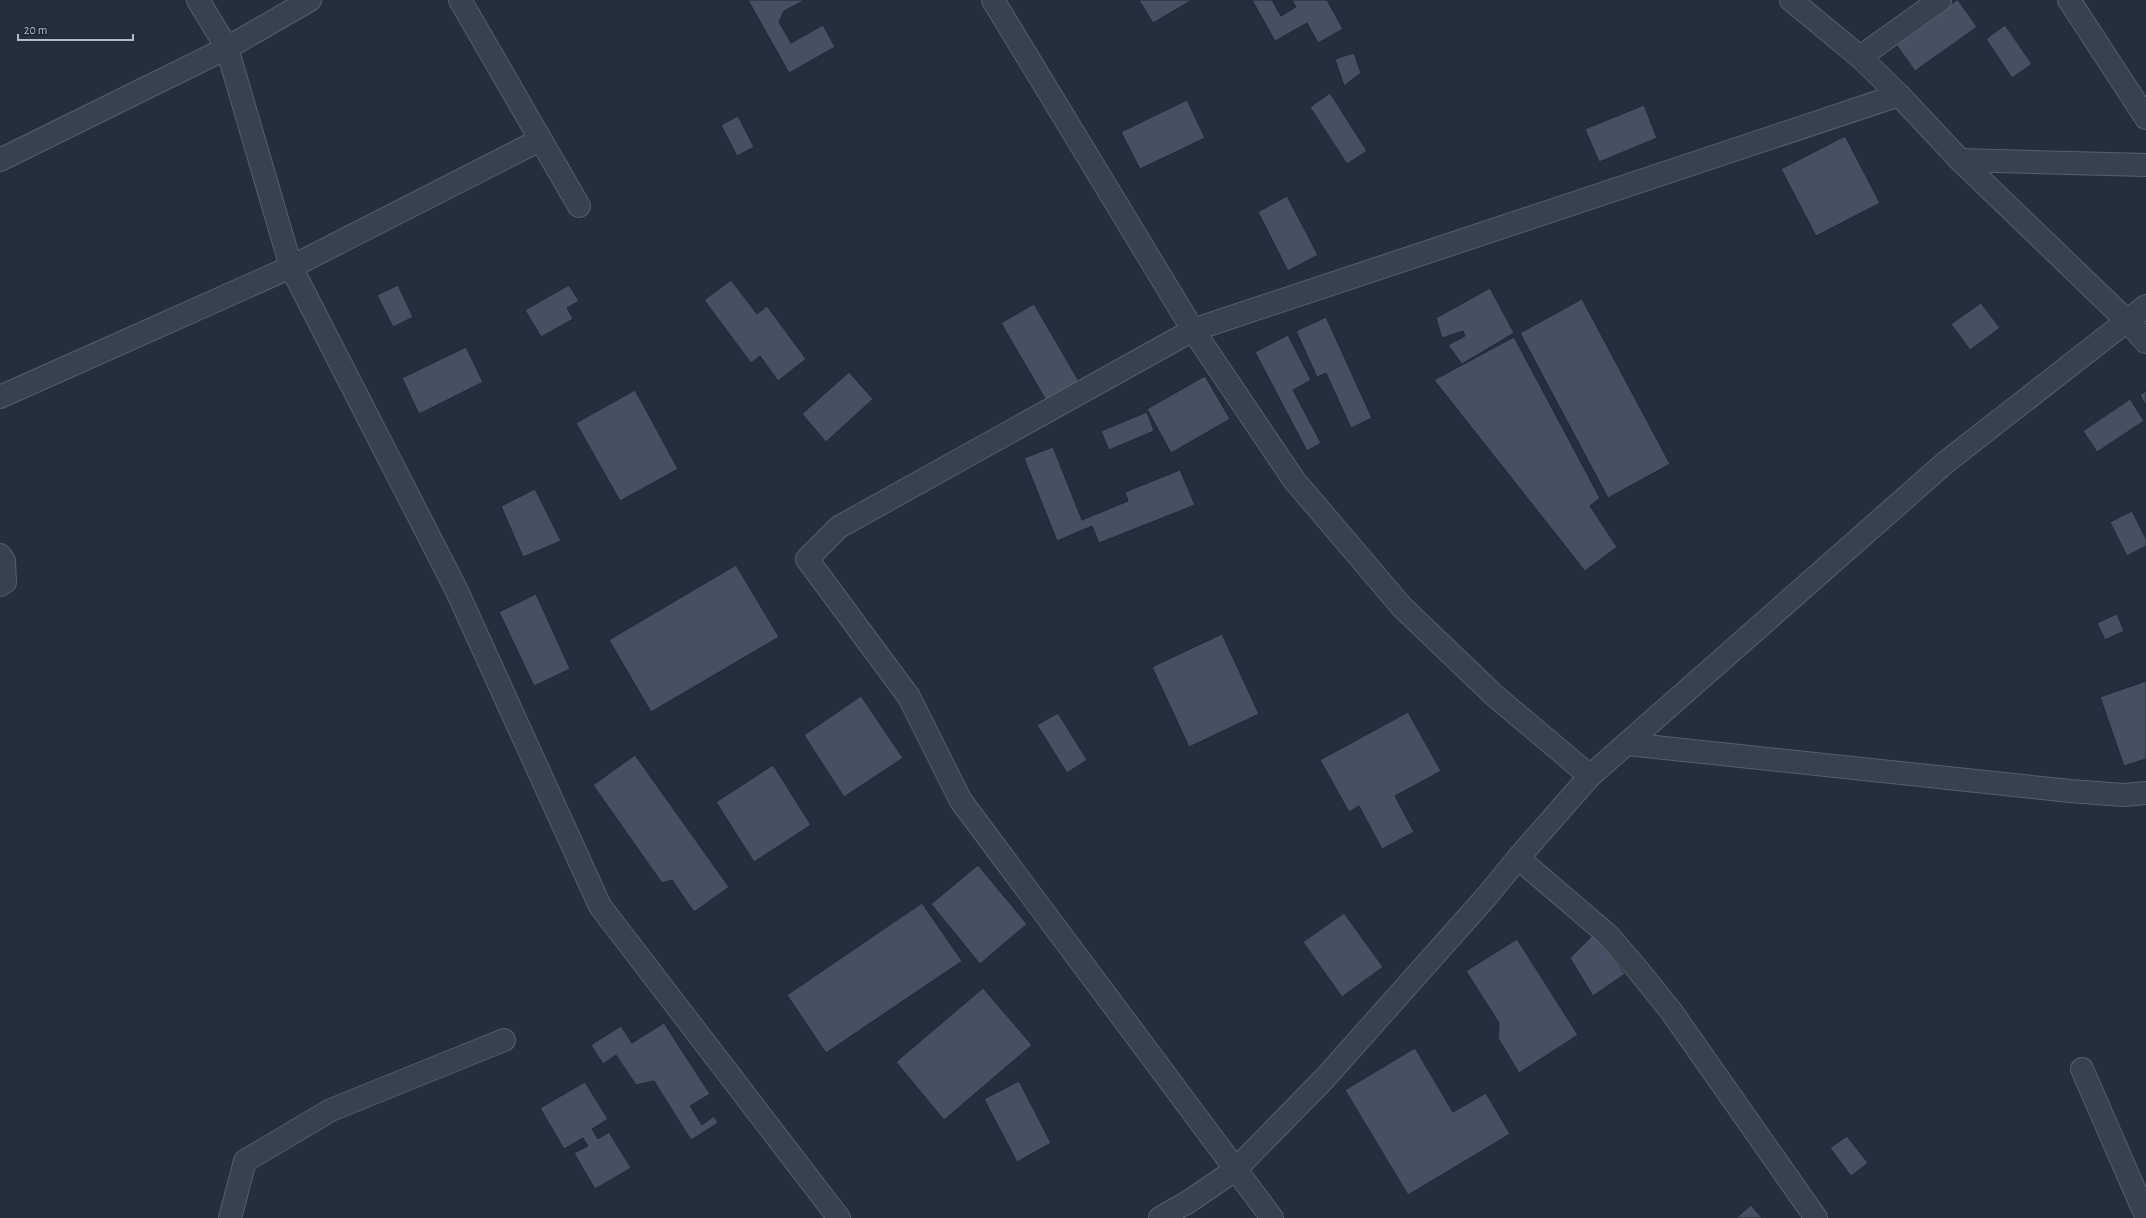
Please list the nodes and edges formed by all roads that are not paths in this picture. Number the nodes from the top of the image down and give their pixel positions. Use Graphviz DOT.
graph roads {
  1 [pos="198,0"];
  2 [pos="310,0"];
  3 [pos="460,0"];
  4 [pos="993,0"];
  5 [pos="1791,0"];
  6 [pos="1940,0"];
  7 [pos="2069,0"];
  8 [pos="227,48"];
  9 [pos="1860,57"];
  10 [pos="1899,94"];
  11 [pos="2146,118"];
  12 [pos="540,140"];
  13 [pos="0,160"];
  14 [pos="1960,160"];
  15 [pos="2146,165"];
  16 [pos="578,206"];
  17 [pos="291,267"];
  18 [pos="2146,306"];
  19 [pos="2127,321"];
  20 [pos="1193,330"];
  21 [pos="2146,342"];
  22 [pos="0,397"];
  23 [pos="0,555"];
  24 [pos="0,585"];
  25 [pos="1627,744"];
  26 [pos="1590,776"];
  27 [pos="2146,793"];
  28 [pos="1518,858"];
  29 [pos="504,1040"];
  30 [pos="2082,1069"];
  31 [pos="1235,1170"];
  32 [pos="2146,1216"];
  33 [pos="230,1218"];
  34 [pos="839,1218"];
  35 [pos="1160,1218"];
  36 [pos="1272,1218"];
  37 [pos="1816,1218"];
  1 -- 8 [label="street"];
  2 -- 8 [label="street"];
  3 -- 12 [label="street"];
  4 -- 20 [label="street"];
  5 -- 9 [label="street"];
  6 -- 9 [label="street"];
  7 -- 11 [label="street"];
  8 -- 13 [label="street"];
  8 -- 17 [label="street"];
  9 -- 10 [label="street"];
  10 -- 14 [label="street"];
  10 -- 20 [label="street"];
  12 -- 16 [label="street"];
  12 -- 17 [label="street"];
  14 -- 15 [label="street"];
  14 -- 19 [label="street"];
  17 -- 22 [label="street"];
  17 -- 34 [label="street"];
  18 -- 19 [label="street"];
  19 -- 21 [label="street"];
  19 -- 25 [label="street"];
  20 -- 26 [label="street"];
  20 -- 31 [label="street"];
  23 -- 24 [label="street"];
  25 -- 26 [label="street"];
  25 -- 27 [label="street"];
  26 -- 28 [label="street"];
  28 -- 31 [label="street"];
  28 -- 37 [label="street"];
  29 -- 33 [label="street"];
  30 -- 32 [label="street"];
  31 -- 35 [label="street"];
  31 -- 36 [label="street"];
}
